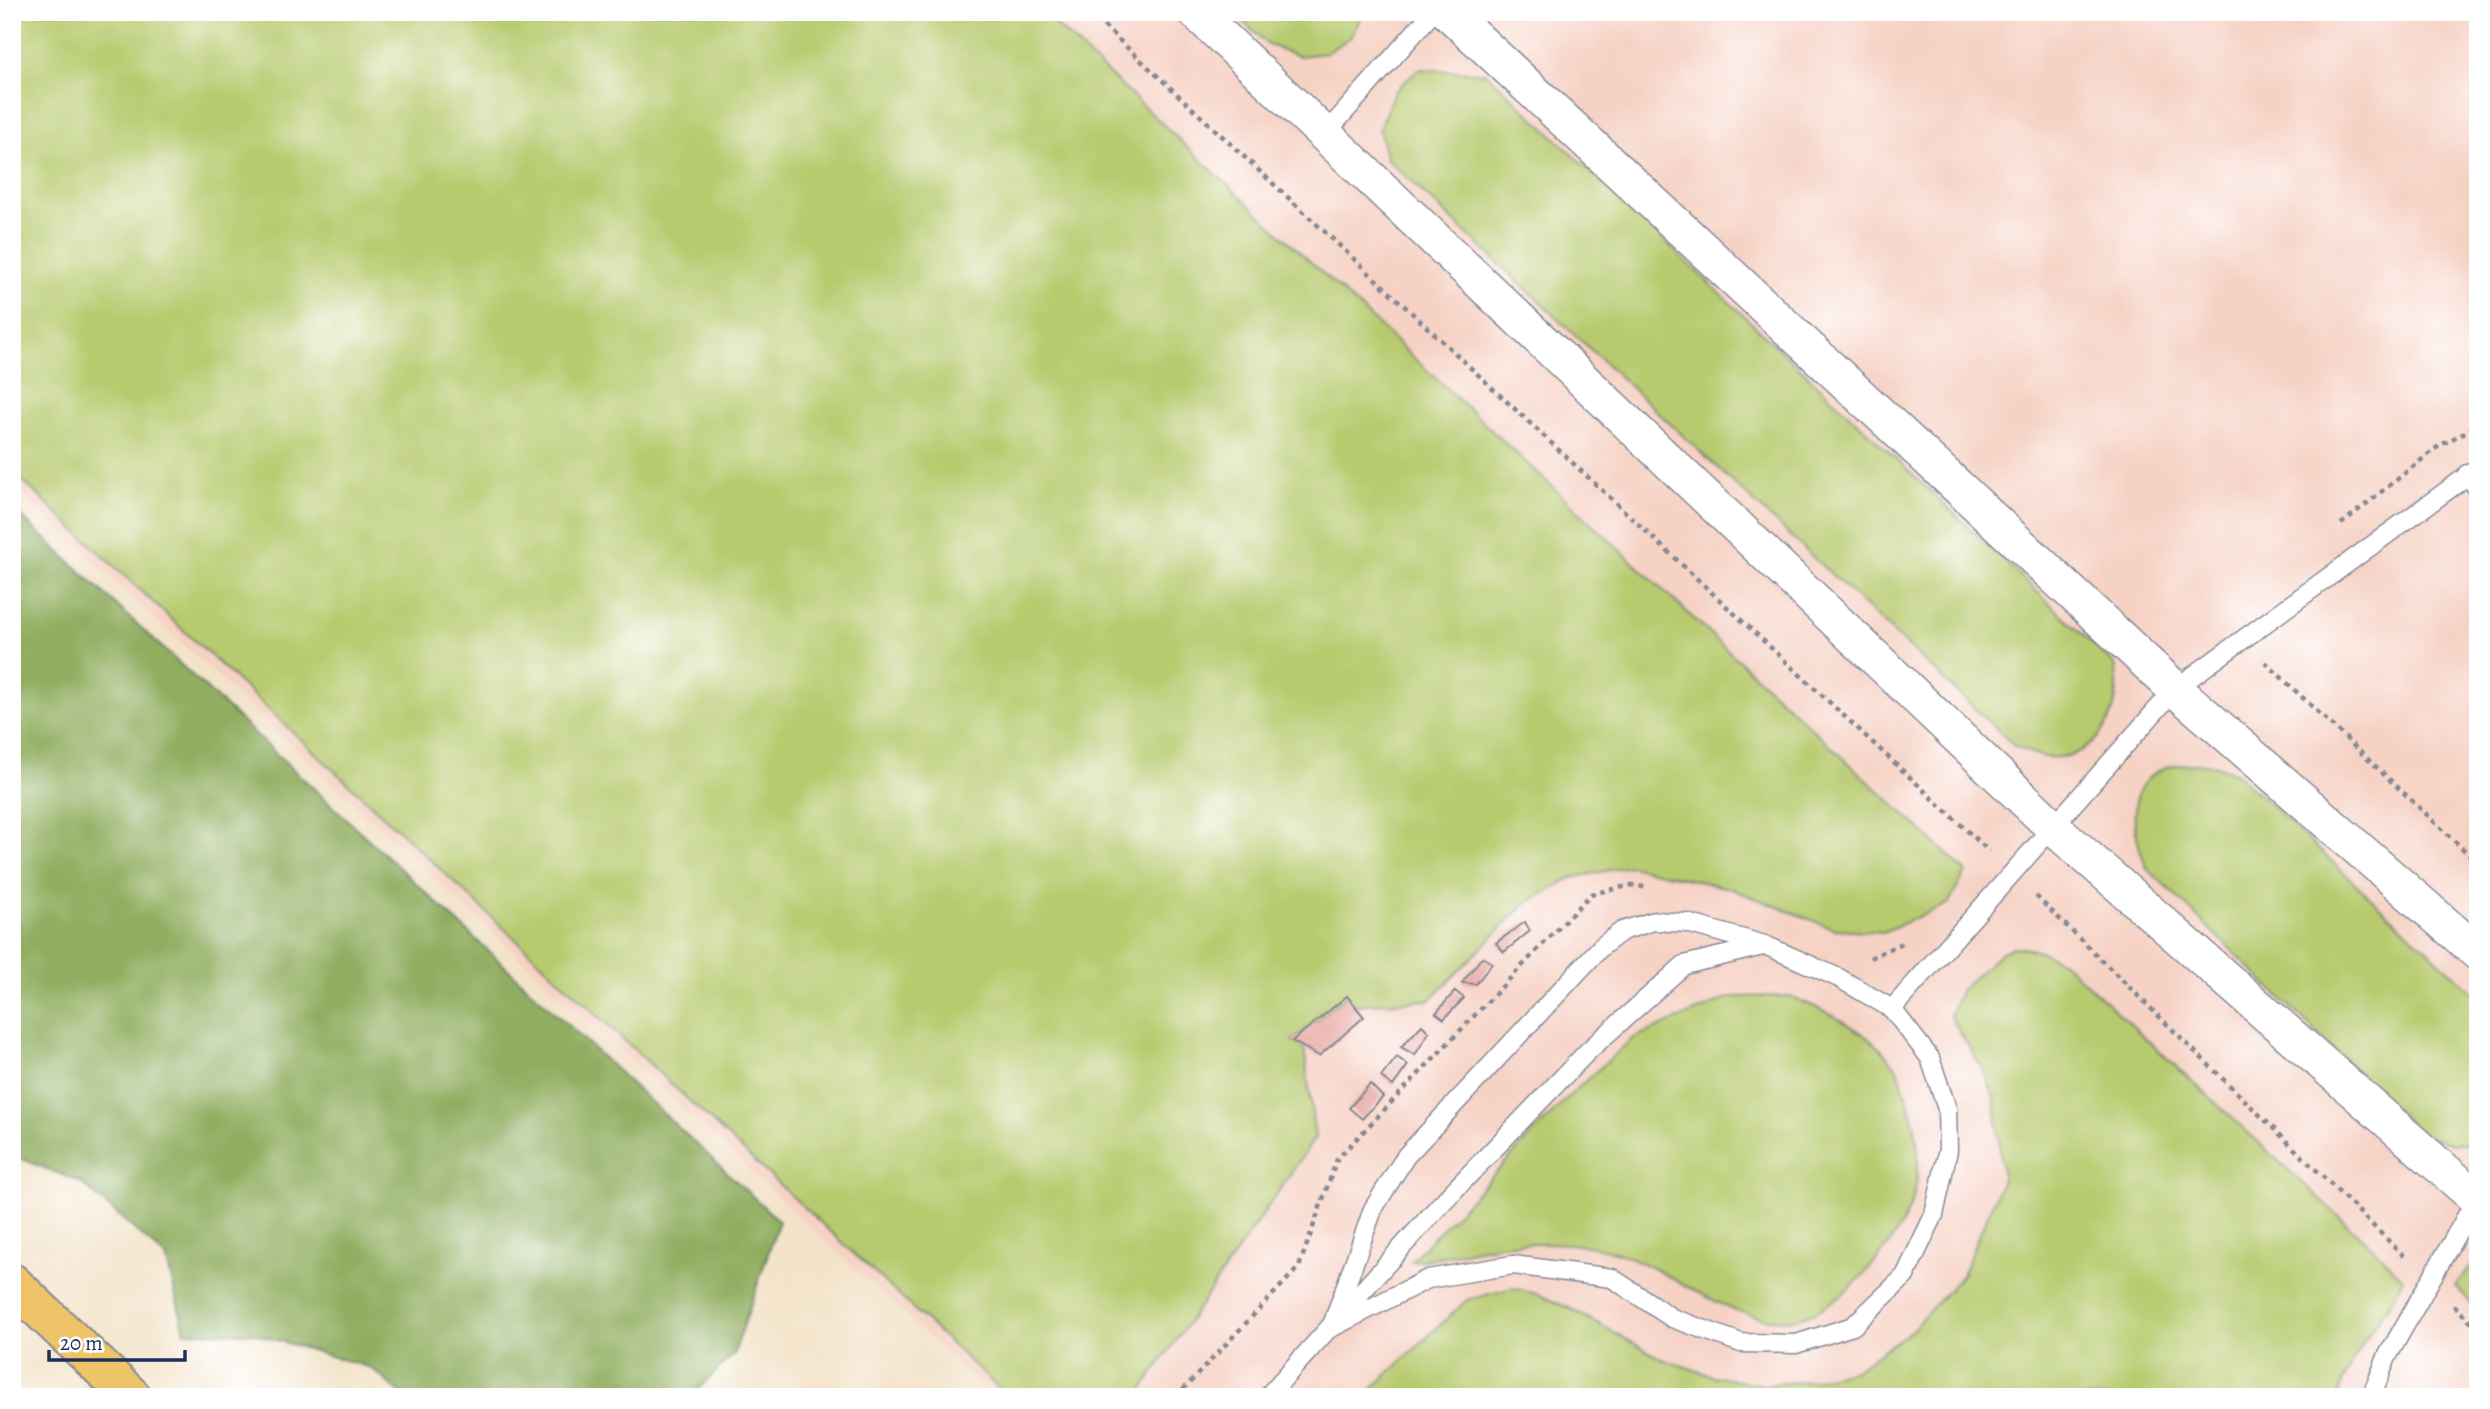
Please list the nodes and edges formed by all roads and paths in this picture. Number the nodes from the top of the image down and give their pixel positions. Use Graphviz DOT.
graph roads {
  1 [pos="1089,12"];
  2 [pos="1196,12"];
  3 [pos="1433,12"];
  4 [pos="1448,12"];
  5 [pos="1326,134"];
  6 [pos="2474,477"];
  7 [pos="2242,640"];
  8 [pos="2175,689"];
  9 [pos="2054,828"];
  10 [pos="2478,863"];
  11 [pos="2013,873"];
  12 [pos="1765,945"];
  13 [pos="2478,953"];
  14 [pos="1892,1009"];
  15 [pos="2477,1198"];
  16 [pos="2430,1281"];
  17 [pos="12,1283"];
  18 [pos="1331,1328"];
  19 [pos="2478,1329"];
  20 [pos="132,1397"];
  21 [pos="1267,1397"];
  22 [pos="2371,1397"];
  1 -- 11 [label="path"];
  2 -- 5 [label="street"];
  3 -- 5 [label="lane"];
  4 -- 8 [label="street"];
  5 -- 9 [label="street"];
  6 -- 7 [label="lane"];
  7 -- 8 [label="lane"];
  7 -- 10 [label="path"];
  8 -- 9 [label="lane"];
  8 -- 13 [label="street"];
  9 -- 11 [label="lane"];
  9 -- 15 [label="street"];
  11 -- 14 [label="lane"];
  11 -- 16 [label="path"];
  12 -- 14 [label="lane"];
  12 -- 18 [label="lane"];
  12 -- 18 [label="lane"];
  14 -- 18 [label="lane"];
  15 -- 16 [label="lane"];
  16 -- 19 [label="path"];
  16 -- 22 [label="lane"];
  17 -- 20 [label="highway"];
  18 -- 21 [label="lane"];
}
